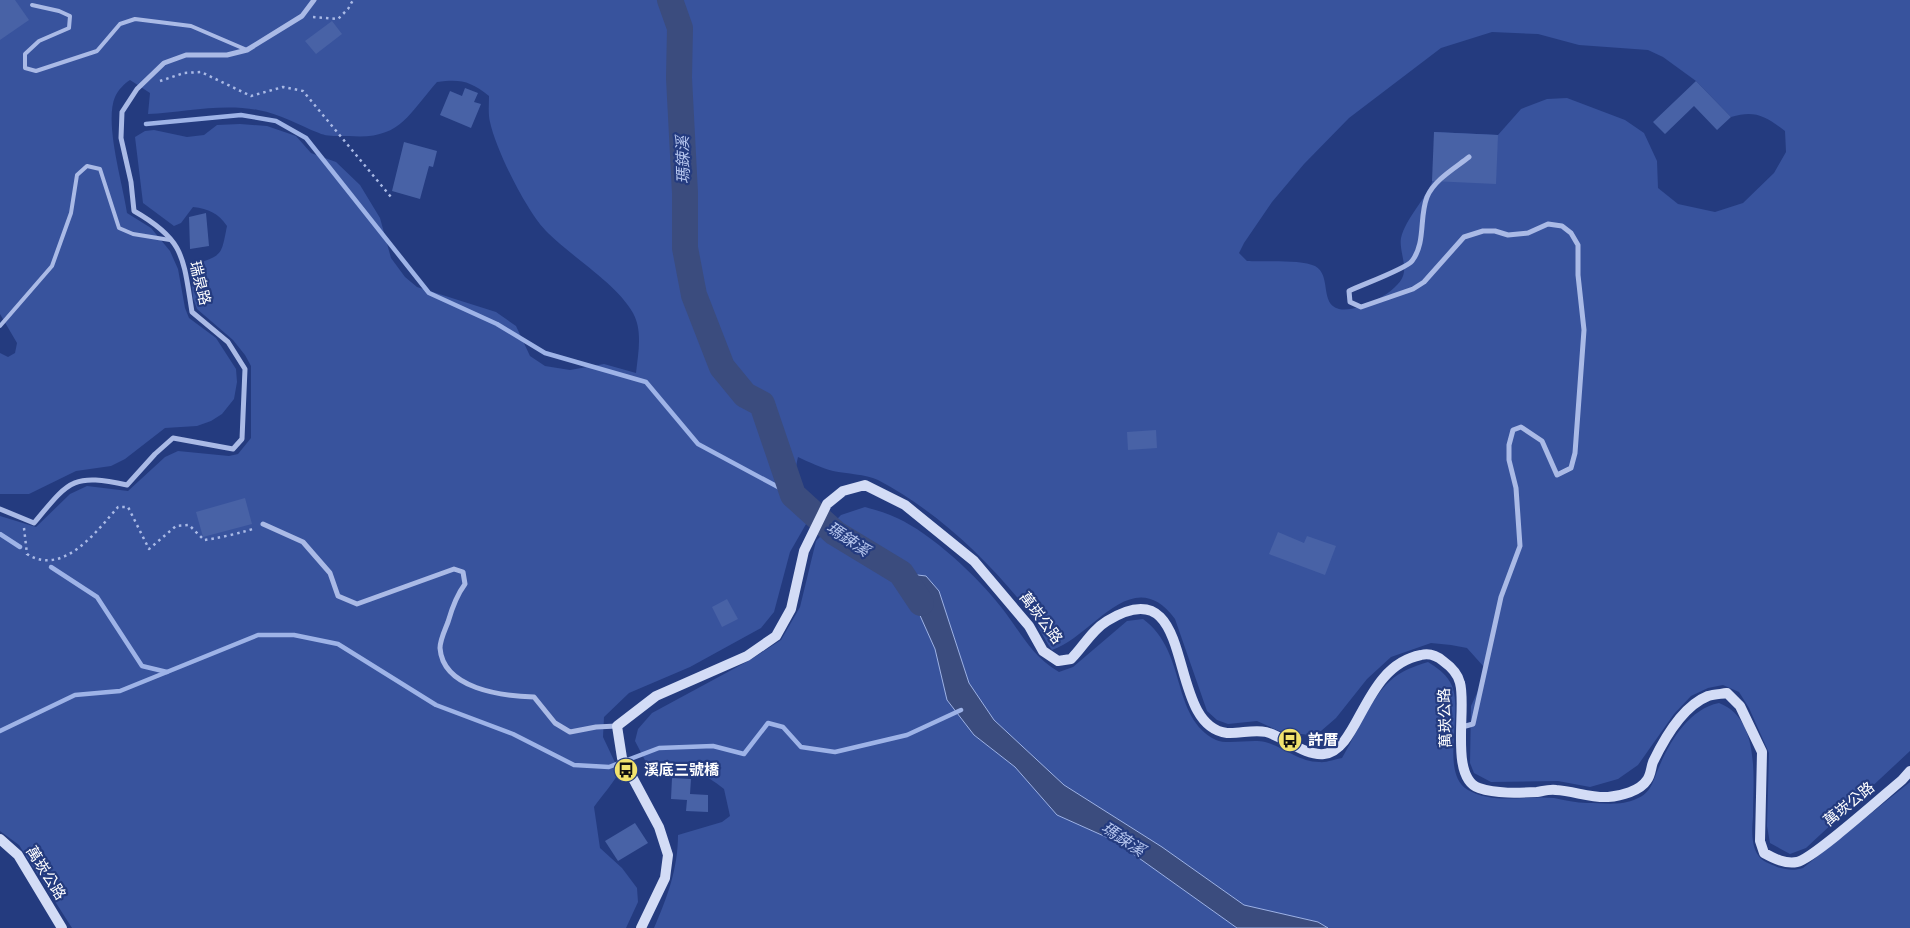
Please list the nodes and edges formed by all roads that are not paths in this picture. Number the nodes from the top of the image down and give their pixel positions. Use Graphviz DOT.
graph roads {
  1 [pos="314,0"];
  2 [pos="32,5"];
  3 [pos="246,50"];
  4 [pos="1469,157"];
  5 [pos="174,240"];
  6 [pos="0,326"];
  7 [pos="0,509"];
  8 [pos="263,524"];
  9 [pos="617,726"];
  10 [pos="1462,726"];
  11 [pos="1910,771"];
  12 [pos="0,839"];
  13 [pos="62,928"];
  14 [pos="640,928"];
  1 -- 3 [label="street, 瑞泉路"];
  2 -- 3 [label="lane"];
  3 -- 5 [label="street, 瑞泉路"];
  4 -- 10 [label="street"];
  5 -- 6 [label="lane"];
  5 -- 7 [label="street, 瑞泉路"];
  8 -- 9 [label="street"];
  9 -- 10 [label="street, 萬崁公路"];
  9 -- 14 [label="street"];
  10 -- 11 [label="street, 萬崁公路"];
  12 -- 13 [label="street, 萬崁公路"];
}
